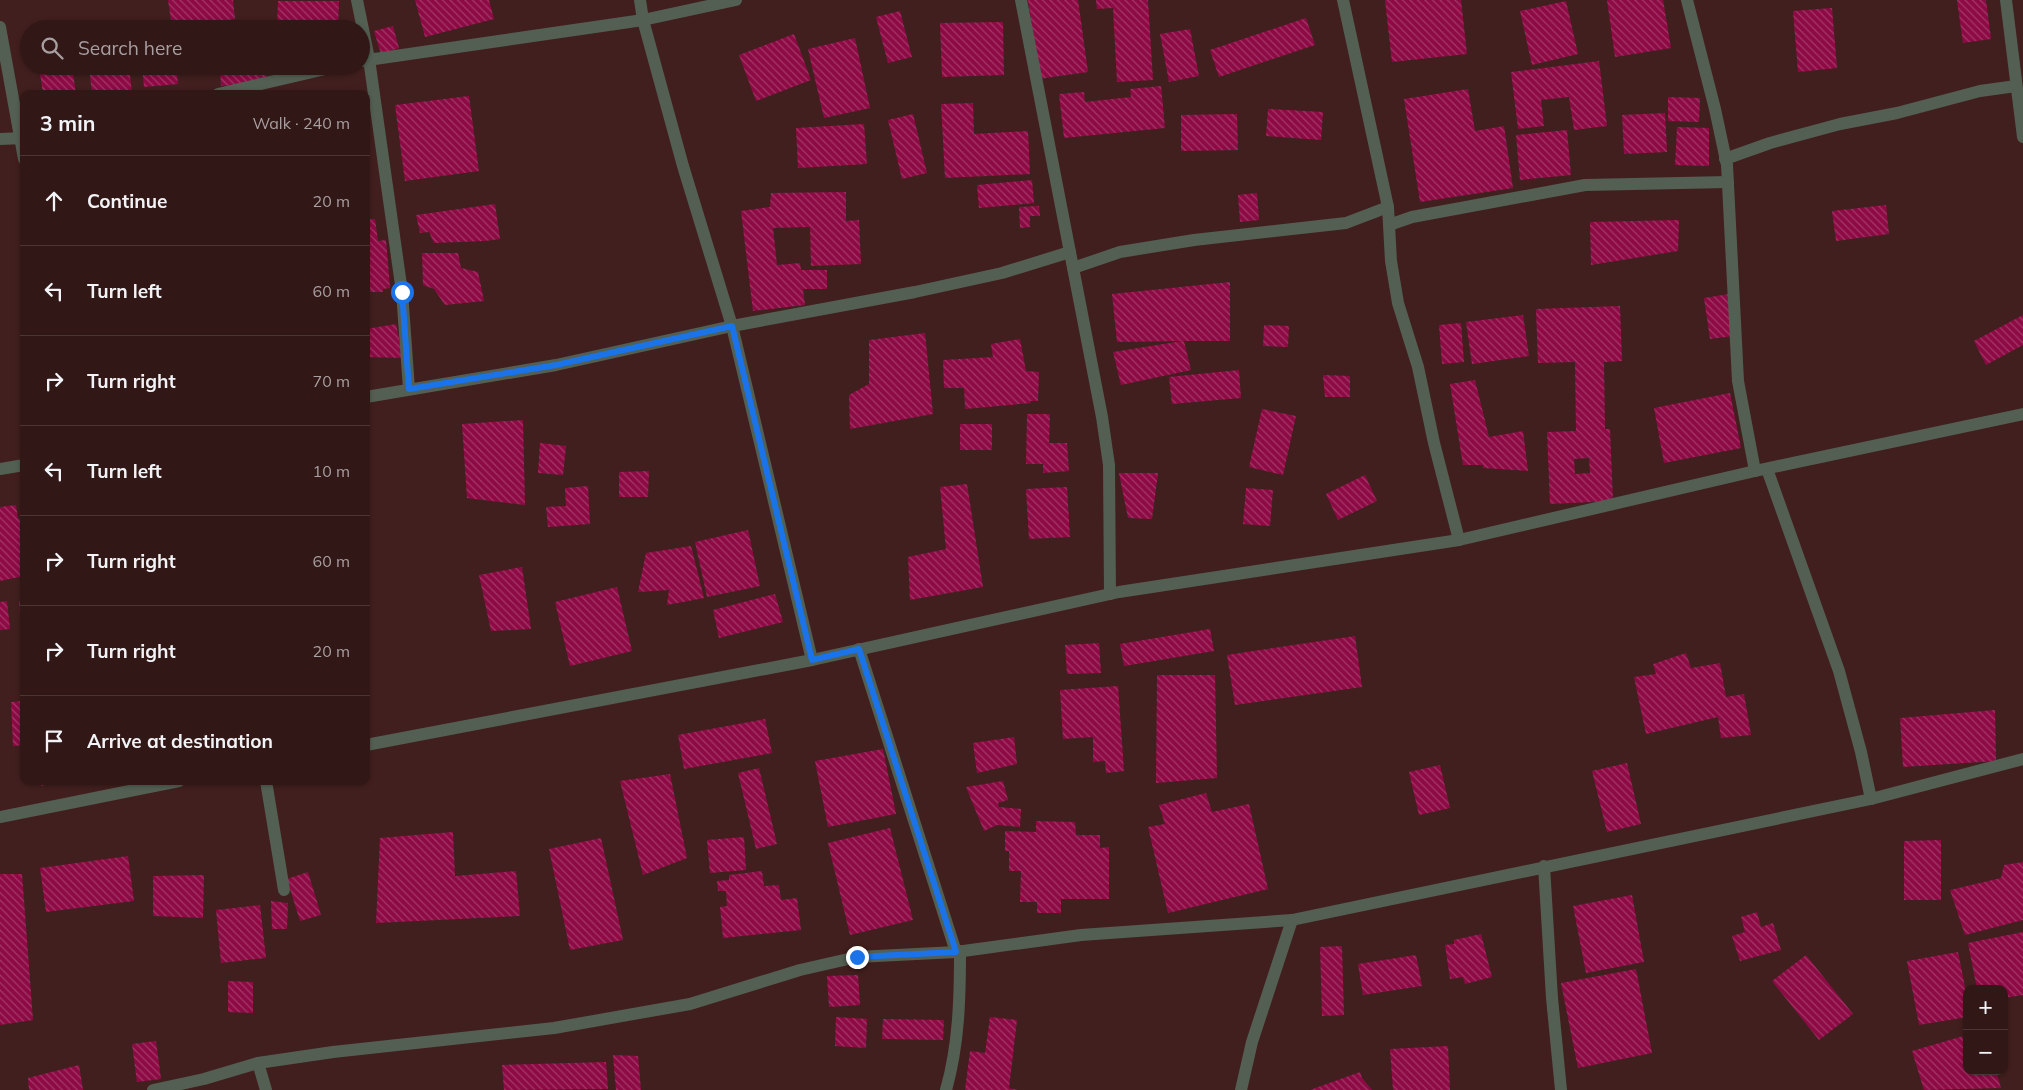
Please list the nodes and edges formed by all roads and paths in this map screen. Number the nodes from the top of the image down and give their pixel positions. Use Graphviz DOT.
graph roads {
  1 [pos="357,0"];
  2 [pos="640,0"];
  3 [pos="736,0"];
  4 [pos="1020,0"];
  5 [pos="1343,0"];
  6 [pos="1688,0"];
  7 [pos="2006,0"];
  8 [pos="360,20"];
  9 [pos="643,20"];
  10 [pos="0,27"];
  11 [pos="370,59"];
  12 [pos="299,75"];
  13 [pos="367,75"];
  14 [pos="2016,86"];
  15 [pos="235,90"];
  16 [pos="370,90"];
  17 [pos="370,91"];
  18 [pos="20,128"];
  19 [pos="2023,136"];
  20 [pos="20,138"];
  21 [pos="0,139"];
  22 [pos="1725,158"];
  23 [pos="1728,182"];
  24 [pos="1388,207"];
  25 [pos="1389,225"];
  26 [pos="1070,252"];
  27 [pos="1073,268"];
  28 [pos="732,326"];
  29 [pos="409,389"];
  30 [pos="370,396"];
  31 [pos="2023,414"];
  32 [pos="20,466"];
  33 [pos="0,469"];
  34 [pos="1761,470"];
  35 [pos="1459,540"];
  36 [pos="1110,594"];
  37 [pos="859,649"];
  38 [pos="812,660"];
  39 [pos="370,744"];
  40 [pos="2023,758"];
  41 [pos="136,785"];
  42 [pos="267,785"];
  43 [pos="1871,798"];
  44 [pos="0,817"];
  45 [pos="1544,866"];
  46 [pos="284,890"];
  47 [pos="1292,920"];
  48 [pos="958,952"];
  49 [pos="258,1063"];
  50 [pos="153,1090"];
  51 [pos="266,1090"];
  52 [pos="946,1090"];
  53 [pos="1241,1090"];
  54 [pos="1561,1090"];
  1 -- 8 [label="street"];
  2 -- 9 [label="street"];
  3 -- 9 [label="street"];
  4 -- 26 [label="street"];
  5 -- 24 [label="street"];
  6 -- 22 [label="street"];
  7 -- 14 [label="street"];
  9 -- 11 [label="street"];
  9 -- 28 [label="street"];
  10 -- 18 [label="street"];
  12 -- 15 [label="street"];
  13 -- 16 [label="street"];
  14 -- 19 [label="street"];
  14 -- 22 [label="street"];
  17 -- 29 [label="street"];
  20 -- 21 [label="street"];
  22 -- 23 [label="street"];
  23 -- 25 [label="street"];
  23 -- 34 [label="street"];
  24 -- 25 [label="street"];
  24 -- 27 [label="street"];
  25 -- 35 [label="street"];
  26 -- 27 [label="street"];
  26 -- 28 [label="street"];
  27 -- 36 [label="street"];
  28 -- 29 [label="street"];
  28 -- 38 [label="street"];
  29 -- 30 [label="street"];
  31 -- 34 [label="street"];
  32 -- 33 [label="street"];
  34 -- 35 [label="street"];
  34 -- 43 [label="street"];
  35 -- 36 [label="street"];
  36 -- 37 [label="street"];
  37 -- 38 [label="street"];
  37 -- 48 [label="street"];
  38 -- 39 [label="street"];
  40 -- 43 [label="street"];
  41 -- 44 [label="street"];
  42 -- 46 [label="street"];
  43 -- 45 [label="street"];
  45 -- 47 [label="street"];
  45 -- 54 [label="street"];
  47 -- 48 [label="street"];
  47 -- 53 [label="street"];
  48 -- 49 [label="street"];
  48 -- 52 [label="street"];
  49 -- 50 [label="street"];
  49 -- 51 [label="street"];
}
